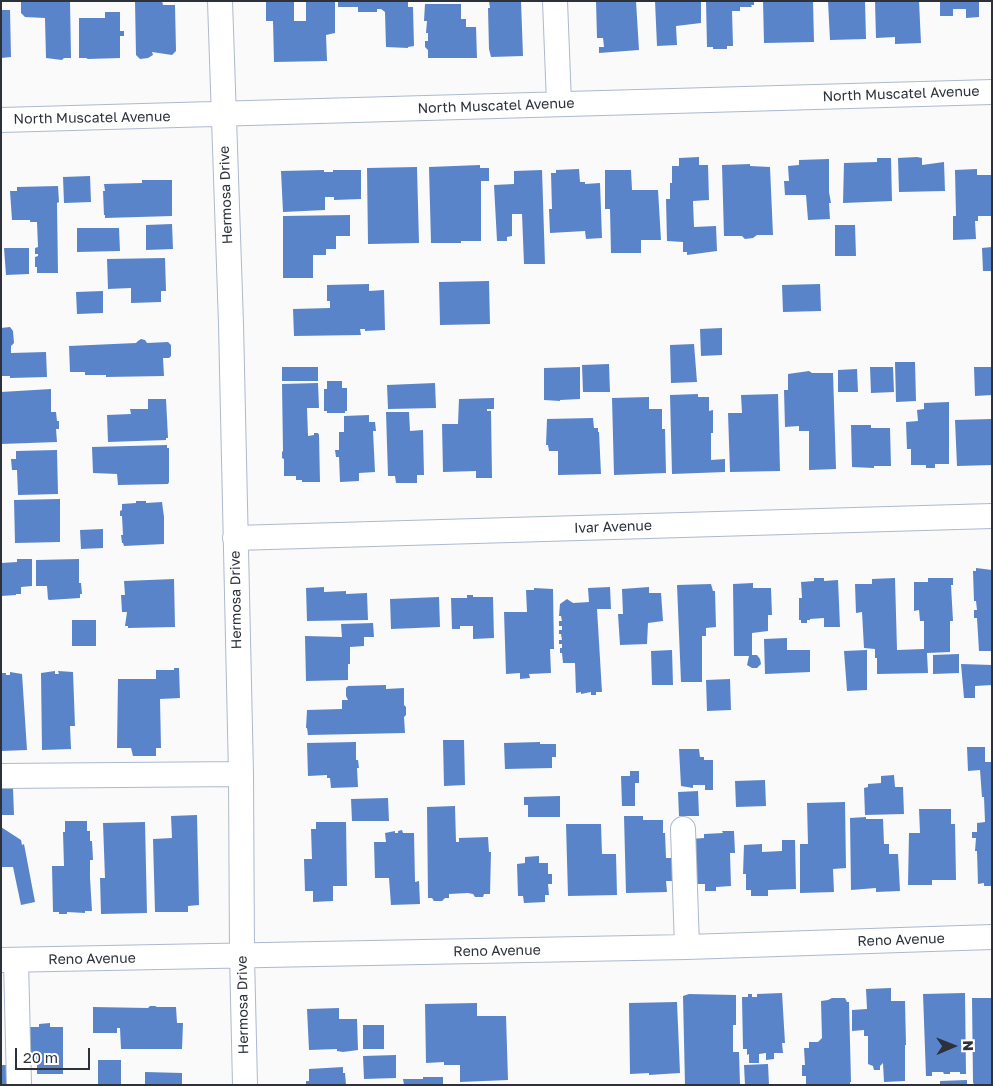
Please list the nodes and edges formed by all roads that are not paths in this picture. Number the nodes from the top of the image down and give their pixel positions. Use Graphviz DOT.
graph roads {
  1 [pos="220,1"];
  2 [pos="555,1"];
  3 [pos="992,92"];
  4 [pos="559,103"];
  5 [pos="224,115"];
  6 [pos="1,120"];
  7 [pos="992,516"];
  8 [pos="235,538"];
  9 [pos="241,774"];
  10 [pos="1,776"];
  11 [pos="683,829"];
  12 [pos="992,937"];
  13 [pos="687,948"];
  14 [pos="242,955"];
  15 [pos="8,960"];
  16 [pos="19,1085"];
  17 [pos="245,1085"];
  1 -- 5 [label="street, Hermosa Drive"];
  2 -- 4 [label="street"];
  3 -- 4 [label="street, North Muscatel Avenue"];
  4 -- 5 [label="street, North Muscatel Avenue"];
  5 -- 6 [label="street, North Muscatel Avenue"];
  5 -- 8 [label="street, Hermosa Drive"];
  7 -- 8 [label="street, Ivar Avenue"];
  8 -- 9 [label="street, Hermosa Drive"];
  9 -- 10 [label="street"];
  9 -- 14 [label="street, Hermosa Drive"];
  11 -- 13 [label="street"];
  12 -- 13 [label="street, Reno Avenue"];
  13 -- 14 [label="street, Reno Avenue"];
  14 -- 15 [label="street, Reno Avenue"];
  14 -- 17 [label="street, Hermosa Drive"];
  15 -- 16 [label="street"];
}
